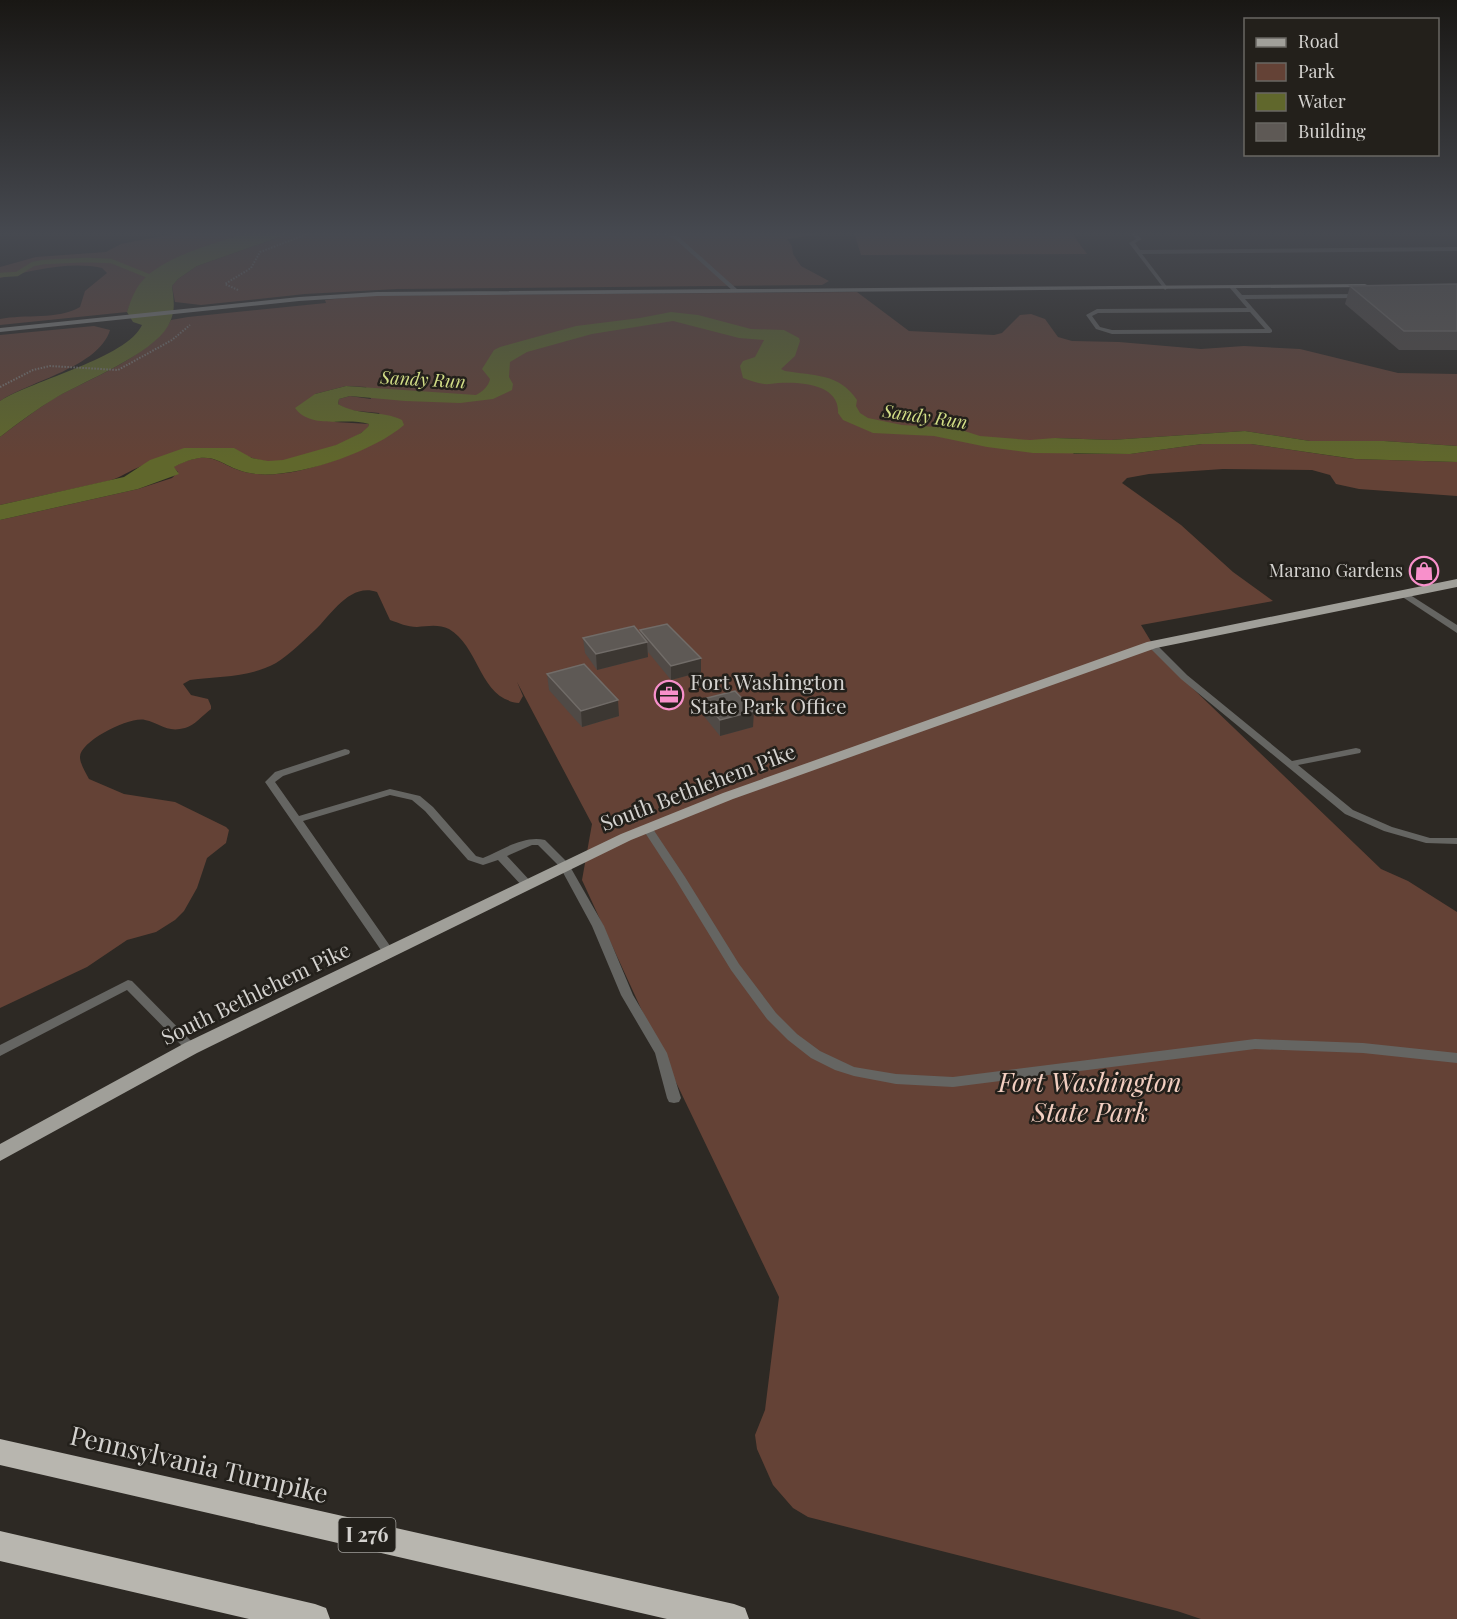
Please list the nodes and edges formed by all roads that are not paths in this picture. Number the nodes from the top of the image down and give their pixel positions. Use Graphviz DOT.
graph roads {
  1 [pos="223,308"];
  2 [pos="1250,308"];
  3 [pos="1252,310"];
  4 [pos="0,330"];
  5 [pos="1457,583"];
  6 [pos="1404,594"];
  7 [pos="1457,630"];
  8 [pos="1152,645"];
  9 [pos="1356,750"];
  10 [pos="345,752"];
  11 [pos="1290,764"];
  12 [pos="296,820"];
  13 [pos="647,828"];
  14 [pos="1457,842"];
  15 [pos="500,855"];
  16 [pos="564,865"];
  17 [pos="527,884"];
  18 [pos="389,953"];
  19 [pos="191,1048"];
  20 [pos="0,1051"];
  21 [pos="1457,1058"];
  22 [pos="674,1098"];
  23 [pos="0,1153"];
  24 [pos="0,1452"];
  25 [pos="0,1546"];
  26 [pos="315,1619"];
  27 [pos="734,1619"];
  1 -- 4 [label="main road"];
  2 -- 3 [label="lane"];
  3 -- 3 [label="lane"];
  5 -- 6 [label="main road, South Bethlehem Pike"];
  6 -- 7 [label="street"];
  6 -- 8 [label="main road, South Bethlehem Pike"];
  8 -- 11 [label="lane"];
  8 -- 13 [label="main road, South Bethlehem Pike"];
  9 -- 11 [label="lane"];
  10 -- 12 [label="lane"];
  11 -- 14 [label="lane"];
  12 -- 15 [label="lane"];
  12 -- 18 [label="lane"];
  13 -- 16 [label="main road, South Bethlehem Pike"];
  13 -- 21 [label="lane"];
  15 -- 16 [label="lane"];
  15 -- 17 [label="lane"];
  16 -- 17 [label="main road, South Bethlehem Pike"];
  16 -- 22 [label="lane"];
  17 -- 18 [label="main road, South Bethlehem Pike"];
  18 -- 19 [label="main road, South Bethlehem Pike"];
  19 -- 20 [label="lane"];
  19 -- 23 [label="main road, South Bethlehem Pike"];
  24 -- 27 [label="highway, Pennsylvania Turnpike / I 276"];
  25 -- 26 [label="highway"];
}
